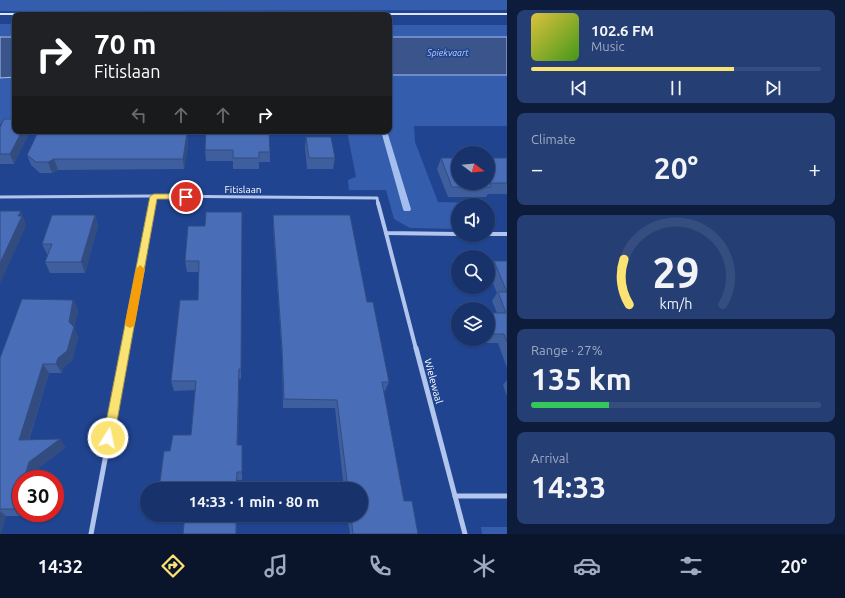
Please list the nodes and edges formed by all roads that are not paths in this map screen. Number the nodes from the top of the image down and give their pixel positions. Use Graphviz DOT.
graph roads {
  1 [pos="0,14"];
  2 [pos="12,14"];
  3 [pos="392,14"];
  4 [pos="507,14"];
  5 [pos="154,196"];
  6 [pos="0,198"];
  7 [pos="386,233"];
  8 [pos="451,234"];
  9 [pos="495,234"];
  10 [pos="507,234"];
  11 [pos="455,496"];
  12 [pos="507,496"];
  13 [pos="91,534"];
  14 [pos="465,534"];
  1 -- 2 [label="main road"];
  3 -- 4 [label="main road"];
  5 -- 6 [label="street, Fitislaan"];
  5 -- 7 [label="street, Fitislaan"];
  5 -- 13 [label="street"];
  7 -- 8 [label="street"];
  7 -- 11 [label="street, Wielewaal"];
  9 -- 10 [label="street"];
  11 -- 12 [label="street"];
  11 -- 14 [label="street, Wielewaal"];
}
